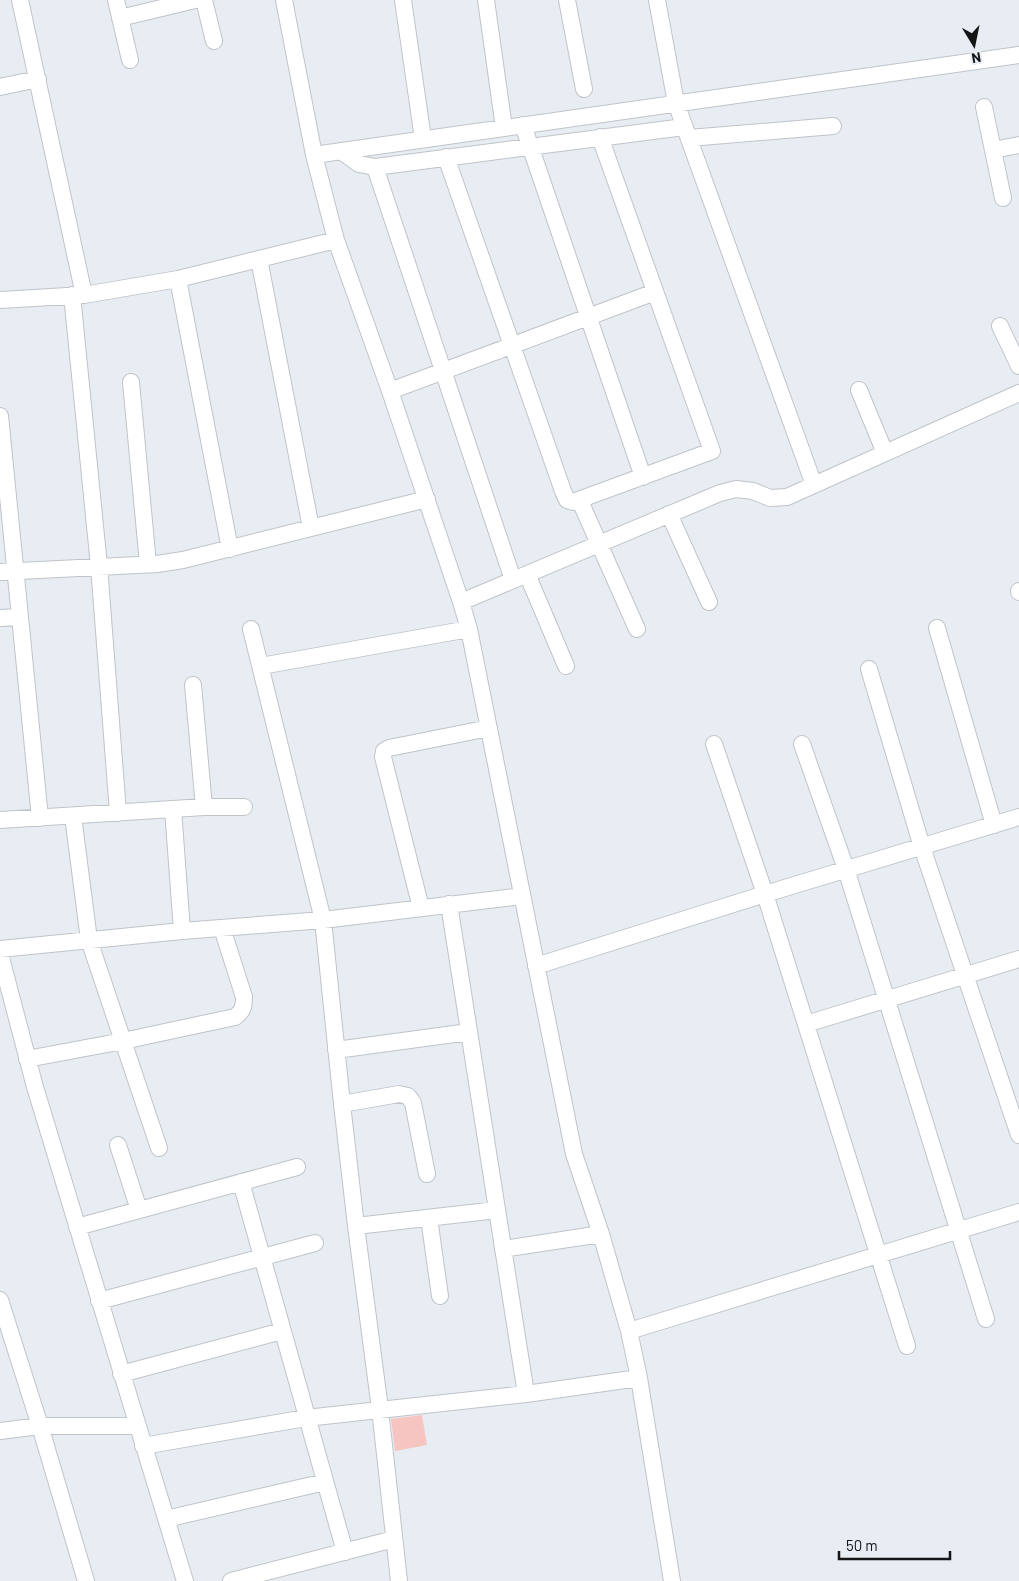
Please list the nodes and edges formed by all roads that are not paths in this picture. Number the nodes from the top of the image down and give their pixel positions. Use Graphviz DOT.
graph roads {
  1 [pos="20,0"];
  2 [pos="116,0"];
  3 [pos="195,0"];
  4 [pos="204,0"];
  5 [pos="284,0"];
  6 [pos="403,0"];
  7 [pos="486,0"];
  8 [pos="567,0"];
  9 [pos="657,0"];
  10 [pos="120,18"];
  11 [pos="214,42"];
  12 [pos="1019,55"];
  13 [pos="130,60"];
  14 [pos="38,79"];
  15 [pos="0,87"];
  16 [pos="584,90"];
  17 [pos="676,104"];
  18 [pos="984,107"];
  19 [pos="523,125"];
  20 [pos="834,126"];
  21 [pos="504,128"];
  22 [pos="686,133"];
  23 [pos="600,137"];
  24 [pos="423,139"];
  25 [pos="1019,145"];
  26 [pos="530,146"];
  27 [pos="993,150"];
  28 [pos="341,151"];
  29 [pos="314,155"];
  30 [pos="446,157"];
  31 [pos="375,167"];
  32 [pos="1003,198"];
  33 [pos="336,240"];
  34 [pos="258,259"];
  35 [pos="178,279"];
  36 [pos="655,292"];
  37 [pos="78,295"];
  38 [pos="0,300"];
  39 [pos="588,316"];
  40 [pos="1000,326"];
  41 [pos="511,345"];
  42 [pos="1019,366"];
  43 [pos="443,371"];
  44 [pos="131,382"];
  45 [pos="859,390"];
  46 [pos="390,391"];
  47 [pos="1019,394"];
  48 [pos="0,416"];
  49 [pos="885,453"];
  50 [pos="643,477"];
  51 [pos="814,485"];
  52 [pos="427,499"];
  53 [pos="580,501"];
  54 [pos="669,514"];
  55 [pos="311,528"];
  56 [pos="599,544"];
  57 [pos="230,549"];
  58 [pos="148,564"];
  59 [pos="99,566"];
  60 [pos="8,571"];
  61 [pos="520,577"];
  62 [pos="461,602"];
  63 [pos="709,602"];
  64 [pos="20,617"];
  65 [pos="0,618"];
  66 [pos="251,628"];
  67 [pos="937,628"];
  68 [pos="469,629"];
  69 [pos="637,629"];
  70 [pos="261,666"];
  71 [pos="566,666"];
  72 [pos="869,669"];
  73 [pos="193,685"];
  74 [pos="489,728"];
  75 [pos="714,744"];
  76 [pos="802,744"];
  77 [pos="204,807"];
  78 [pos="244,807"];
  79 [pos="173,809"];
  80 [pos="118,813"];
  81 [pos="73,816"];
  82 [pos="1019,817"];
  83 [pos="40,818"];
  84 [pos="0,820"];
  85 [pos="994,825"];
  86 [pos="922,846"];
  87 [pos="846,869"];
  88 [pos="765,894"];
  89 [pos="522,896"];
  90 [pos="449,904"];
  91 [pos="421,908"];
  92 [pos="323,920"];
  93 [pos="222,928"];
  94 [pos="182,931"];
  95 [pos="89,940"];
  96 [pos="0,949"];
  97 [pos="0,954"];
  98 [pos="1019,959"];
  99 [pos="536,966"];
  100 [pos="965,976"];
  101 [pos="886,1000"];
  102 [pos="806,1024"];
  103 [pos="469,1032"];
  104 [pos="123,1041"];
  105 [pos="336,1050"];
  106 [pos="27,1059"];
  107 [pos="342,1104"];
  108 [pos="1019,1135"];
  109 [pos="118,1145"];
  110 [pos="159,1148"];
  111 [pos="297,1167"];
  112 [pos="427,1174"];
  113 [pos="241,1182"];
  114 [pos="139,1210"];
  115 [pos="497,1210"];
  116 [pos="1019,1212"];
  117 [pos="429,1218"];
  118 [pos="77,1226"];
  119 [pos="356,1226"];
  120 [pos="957,1231"];
  121 [pos="601,1234"];
  122 [pos="315,1243"];
  123 [pos="503,1249"];
  124 [pos="879,1255"];
  125 [pos="262,1257"];
  126 [pos="440,1296"];
  127 [pos="0,1300"];
  128 [pos="99,1301"];
  129 [pos="986,1319"];
  130 [pos="282,1331"];
  131 [pos="629,1331"];
  132 [pos="907,1346"];
  133 [pos="122,1374"];
  134 [pos="639,1378"];
  135 [pos="526,1394"];
  136 [pos="380,1409"];
  137 [pos="306,1418"];
  138 [pos="40,1426"];
  139 [pos="137,1426"];
  140 [pos="0,1431"];
  141 [pos="143,1446"];
  142 [pos="325,1482"];
  143 [pos="166,1518"];
  144 [pos="394,1539"];
  145 [pos="345,1552"];
  146 [pos="86,1581"];
  147 [pos="185,1581"];
  148 [pos="231,1581"];
  149 [pos="399,1581"];
  150 [pos="672,1581"];
  1 -- 14 [label="street"];
  2 -- 10 [label="street"];
  3 -- 10 [label="street"];
  4 -- 11 [label="street"];
  5 -- 29 [label="street"];
  6 -- 24 [label="street"];
  7 -- 21 [label="street"];
  8 -- 16 [label="street"];
  9 -- 17 [label="street"];
  10 -- 13 [label="street"];
  12 -- 17 [label="street"];
  14 -- 15 [label="street"];
  14 -- 37 [label="street"];
  17 -- 19 [label="street"];
  17 -- 22 [label="street"];
  18 -- 27 [label="street"];
  19 -- 21 [label="street"];
  19 -- 26 [label="street"];
  20 -- 22 [label="street"];
  21 -- 24 [label="street"];
  22 -- 23 [label="street"];
  22 -- 51 [label="street"];
  23 -- 26 [label="street"];
  23 -- 36 [label="street"];
  24 -- 28 [label="street"];
  25 -- 27 [label="street"];
  26 -- 30 [label="street"];
  26 -- 39 [label="street"];
  27 -- 32 [label="street"];
  28 -- 29 [label="street"];
  28 -- 31 [label="street"];
  29 -- 33 [label="street"];
  30 -- 31 [label="street"];
  30 -- 41 [label="street"];
  31 -- 43 [label="street"];
  33 -- 34 [label="street"];
  33 -- 46 [label="street"];
  34 -- 35 [label="street"];
  34 -- 55 [label="street"];
  35 -- 37 [label="street"];
  35 -- 57 [label="street"];
  36 -- 39 [label="street"];
  36 -- 50 [label="street"];
  37 -- 38 [label="street"];
  37 -- 59 [label="street"];
  39 -- 41 [label="street"];
  39 -- 50 [label="street"];
  40 -- 42 [label="street"];
  41 -- 43 [label="street"];
  41 -- 53 [label="street"];
  43 -- 46 [label="street"];
  43 -- 61 [label="street"];
  44 -- 58 [label="street"];
  45 -- 49 [label="street"];
  46 -- 52 [label="street"];
  47 -- 49 [label="street"];
  48 -- 60 [label="street"];
  49 -- 51 [label="street"];
  50 -- 53 [label="street"];
  51 -- 54 [label="street"];
  52 -- 55 [label="street"];
  52 -- 62 [label="street"];
  53 -- 56 [label="street"];
  54 -- 56 [label="street"];
  54 -- 63 [label="street"];
  55 -- 57 [label="street"];
  56 -- 61 [label="street"];
  56 -- 69 [label="street"];
  57 -- 58 [label="street"];
  58 -- 59 [label="street"];
  59 -- 60 [label="street"];
  59 -- 80 [label="street"];
  60 -- 64 [label="street"];
  61 -- 62 [label="street"];
  61 -- 71 [label="street"];
  62 -- 68 [label="street"];
  64 -- 65 [label="street"];
  64 -- 83 [label="street"];
  66 -- 70 [label="street"];
  67 -- 85 [label="street"];
  68 -- 70 [label="street"];
  68 -- 74 [label="street"];
  70 -- 92 [label="street"];
  72 -- 86 [label="street"];
  73 -- 77 [label="street"];
  74 -- 89 [label="street"];
  74 -- 91 [label="street"];
  75 -- 88 [label="street"];
  76 -- 87 [label="street"];
  77 -- 78 [label="street"];
  77 -- 79 [label="street"];
  79 -- 80 [label="street"];
  79 -- 94 [label="street"];
  80 -- 81 [label="street"];
  81 -- 83 [label="street"];
  81 -- 95 [label="street"];
  82 -- 85 [label="street"];
  83 -- 84 [label="street"];
  85 -- 86 [label="street"];
  86 -- 87 [label="street"];
  86 -- 100 [label="street"];
  87 -- 88 [label="street"];
  87 -- 101 [label="street"];
  88 -- 99 [label="street"];
  88 -- 102 [label="street"];
  89 -- 90 [label="street"];
  89 -- 99 [label="street"];
  90 -- 91 [label="street"];
  90 -- 103 [label="street"];
  91 -- 92 [label="street"];
  92 -- 93 [label="street"];
  92 -- 105 [label="street"];
  93 -- 94 [label="street"];
  93 -- 104 [label="street"];
  94 -- 95 [label="street"];
  95 -- 96 [label="street"];
  95 -- 104 [label="street"];
  97 -- 106 [label="street"];
  98 -- 100 [label="street"];
  99 -- 121 [label="street"];
  100 -- 101 [label="street"];
  100 -- 108 [label="street"];
  101 -- 102 [label="street"];
  101 -- 120 [label="street"];
  102 -- 124 [label="street"];
  103 -- 105 [label="street"];
  103 -- 115 [label="street"];
  104 -- 106 [label="street"];
  104 -- 110 [label="street"];
  105 -- 107 [label="street"];
  106 -- 118 [label="street"];
  107 -- 112 [label="street"];
  107 -- 119 [label="street"];
  109 -- 114 [label="street"];
  111 -- 113 [label="street"];
  113 -- 114 [label="street"];
  113 -- 125 [label="street"];
  114 -- 118 [label="street"];
  115 -- 117 [label="street"];
  115 -- 123 [label="street"];
  116 -- 120 [label="street"];
  117 -- 119 [label="street"];
  117 -- 126 [label="street"];
  118 -- 128 [label="street"];
  119 -- 136 [label="street"];
  120 -- 124 [label="street"];
  120 -- 129 [label="street"];
  121 -- 123 [label="street"];
  121 -- 131 [label="street"];
  122 -- 125 [label="street"];
  123 -- 135 [label="street"];
  124 -- 131 [label="street"];
  124 -- 132 [label="street"];
  125 -- 128 [label="street"];
  125 -- 130 [label="street"];
  127 -- 138 [label="street"];
  128 -- 133 [label="street"];
  130 -- 133 [label="street"];
  130 -- 137 [label="street"];
  131 -- 134 [label="street"];
  133 -- 139 [label="street"];
  134 -- 135 [label="street"];
  134 -- 150 [label="street"];
  135 -- 136 [label="street"];
  136 -- 137 [label="street"];
  136 -- 144 [label="street"];
  137 -- 141 [label="street"];
  137 -- 142 [label="street"];
  138 -- 139 [label="street"];
  138 -- 140 [label="street"];
  138 -- 146 [label="street"];
  139 -- 141 [label="street"];
  141 -- 143 [label="street"];
  142 -- 143 [label="street"];
  142 -- 145 [label="street"];
  143 -- 147 [label="street"];
  144 -- 145 [label="street"];
  144 -- 149 [label="street"];
  145 -- 148 [label="street"];
}
